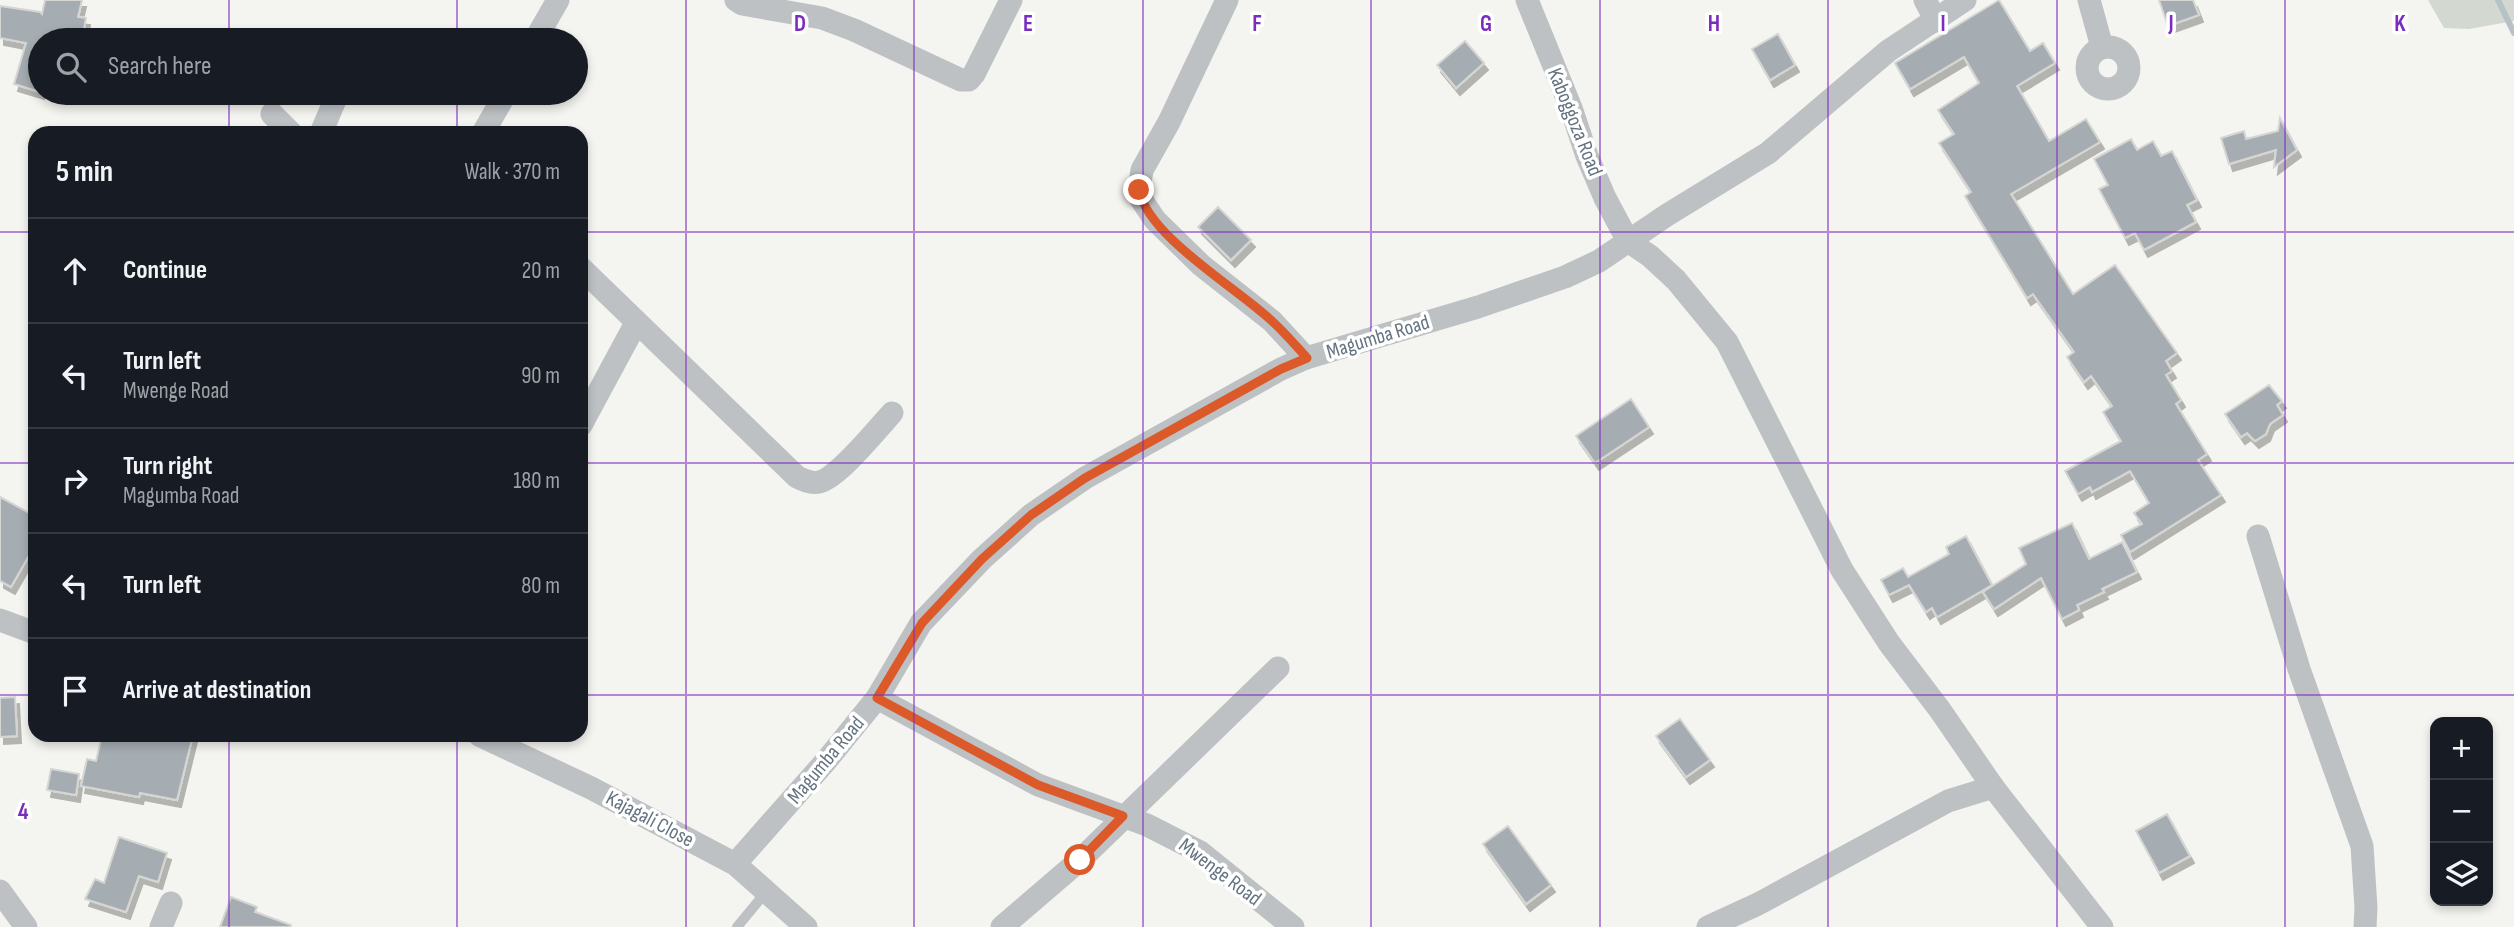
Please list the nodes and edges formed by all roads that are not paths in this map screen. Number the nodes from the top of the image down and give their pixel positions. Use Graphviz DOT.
graph roads {
  1 [pos="558,0"];
  2 [pos="736,0"];
  3 [pos="1011,0"];
  4 [pos="1227,0"];
  5 [pos="1527,0"];
  6 [pos="1925,0"];
  7 [pos="1965,0"];
  8 [pos="2089,0"];
  9 [pos="1936,21"];
  10 [pos="543,28"];
  11 [pos="2102,47"];
  12 [pos="333,105"];
  13 [pos="499,105"];
  14 [pos="272,114"];
  15 [pos="284,126"];
  16 [pos="324,126"];
  17 [pos="487,126"];
  18 [pos="1628,241"];
  19 [pos="588,275"];
  20 [pos="636,323"];
  21 [pos="1307,358"];
  22 [pos="588,412"];
  23 [pos="892,412"];
  24 [pos="2258,536"];
  25 [pos="0,620"];
  26 [pos="28,630"];
  27 [pos="1278,668"];
  28 [pos="877,698"];
  29 [pos="494,742"];
  30 [pos="1993,787"];
  31 [pos="1123,816"];
  32 [pos="735,864"];
  33 [pos="0,891"];
  34 [pos="766,891"];
  35 [pos="171,903"];
  36 [pos="26,927"];
  37 [pos="161,927"];
  38 [pos="737,927"];
  39 [pos="806,927"];
  40 [pos="1002,927"];
  41 [pos="1293,927"];
  42 [pos="1708,927"];
  43 [pos="2102,927"];
  44 [pos="2365,927"];
  1 -- 10 [label="street"];
  2 -- 3 [label="street"];
  4 -- 21 [label="street"];
  5 -- 18 [label="street, Kaboggoza Road"];
  6 -- 9 [label="street"];
  7 -- 9 [label="street, Magumba Road"];
  8 -- 11 [label="street"];
  9 -- 18 [label="street, Magumba Road"];
  12 -- 16 [label="street"];
  13 -- 17 [label="street"];
  14 -- 15 [label="street"];
  18 -- 21 [label="street, Magumba Road"];
  18 -- 30 [label="street"];
  19 -- 20 [label="street"];
  20 -- 22 [label="street"];
  20 -- 23 [label="street"];
  21 -- 28 [label="street, Magumba Road"];
  24 -- 44 [label="street"];
  25 -- 26 [label="street"];
  27 -- 31 [label="street"];
  28 -- 31 [label="street, Mwenge Road"];
  28 -- 32 [label="street, Magumba Road"];
  29 -- 32 [label="street, Kajagali Close"];
  30 -- 42 [label="street"];
  30 -- 43 [label="street"];
  31 -- 40 [label="street"];
  31 -- 41 [label="street, Mwenge Road"];
  32 -- 34 [label="street, Kajagali Close"];
  33 -- 36 [label="street"];
  34 -- 38 [label="lane"];
  34 -- 39 [label="street, Kajagali Close"];
  35 -- 37 [label="street"];
}
